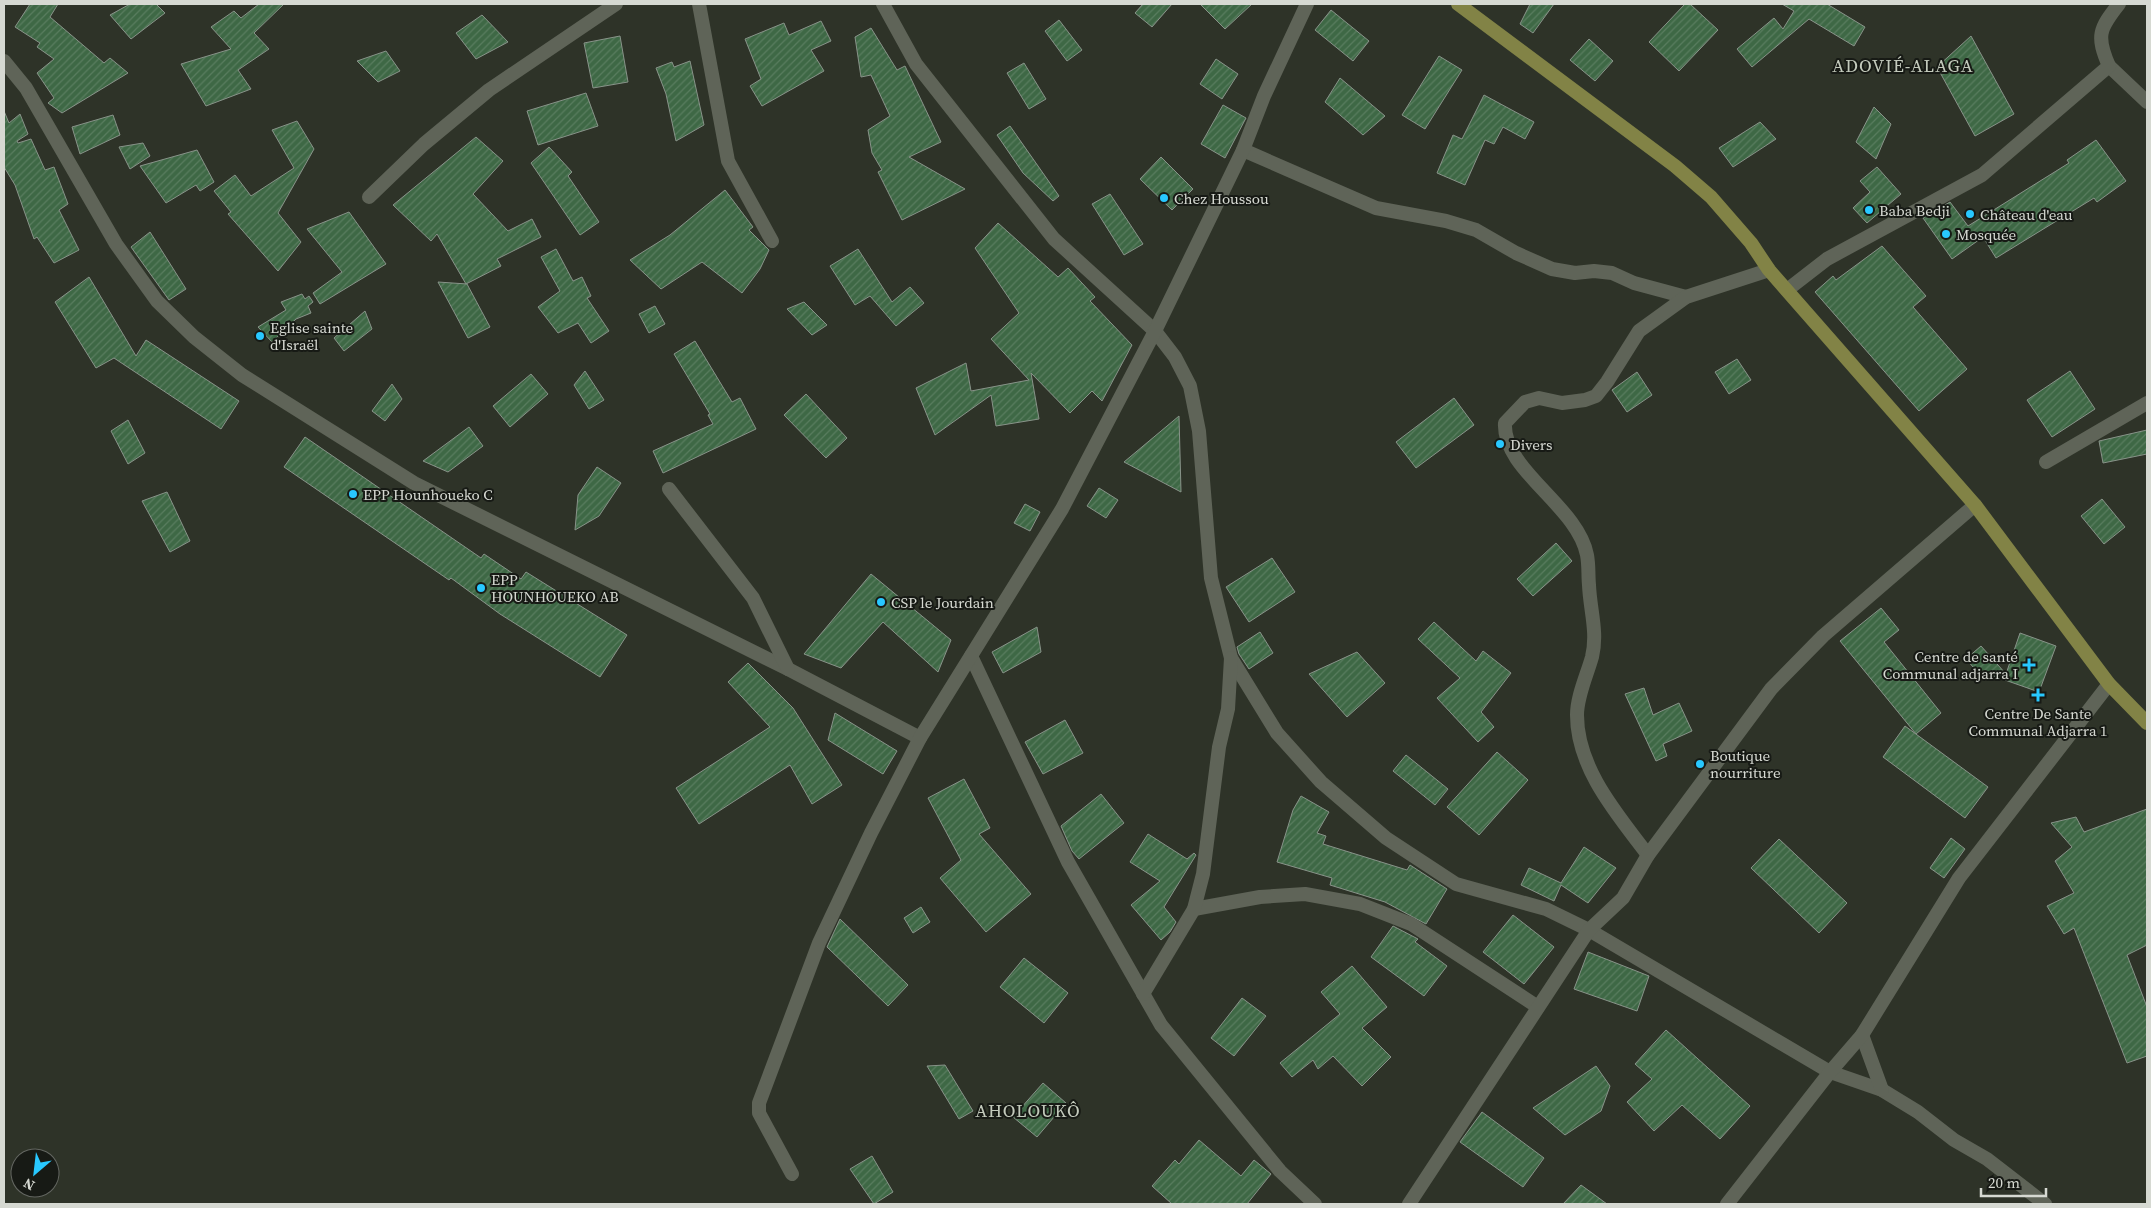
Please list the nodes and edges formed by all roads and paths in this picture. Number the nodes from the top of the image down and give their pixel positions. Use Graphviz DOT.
graph roads {
  1 [pos="616,4"];
  2 [pos="699,4"];
  3 [pos="884,4"];
  4 [pos="1307,4"];
  5 [pos="1458,4"];
  6 [pos="2119,4"];
  7 [pos="4,61"];
  8 [pos="2109,66"];
  9 [pos="2147,102"];
  10 [pos="1243,150"];
  11 [pos="369,197"];
  12 [pos="772,242"];
  13 [pos="1769,270"];
  14 [pos="1787,290"];
  15 [pos="1686,297"];
  16 [pos="1155,331"];
  17 [pos="2147,403"];
  18 [pos="2046,462"];
  19 [pos="669,489"];
  20 [pos="1975,505"];
  21 [pos="971,656"];
  22 [pos="1231,658"];
  23 [pos="788,670"];
  24 [pos="2109,684"];
  25 [pos="2147,723"];
  26 [pos="920,738"];
  27 [pos="1648,855"];
  28 [pos="1194,909"];
  29 [pos="1589,930"];
  30 [pos="1143,994"];
  31 [pos="1538,1007"];
  32 [pos="1862,1036"];
  33 [pos="1830,1072"];
  34 [pos="1882,1090"];
  35 [pos="792,1174"];
  36 [pos="1315,1204"];
  37 [pos="1409,1204"];
  38 [pos="1727,1204"];
  39 [pos="2045,1204"];
  1 -- 11 [label="street"];
  2 -- 12 [label="street"];
  3 -- 16 [label="street"];
  4 -- 10 [label="street"];
  5 -- 13 [label="main road"];
  6 -- 8 [label="street"];
  7 -- 23 [label="street"];
  8 -- 9 [label="street"];
  8 -- 14 [label="street"];
  10 -- 15 [label="street"];
  10 -- 16 [label="street"];
  13 -- 14 [label="main road"];
  13 -- 15 [label="street"];
  14 -- 20 [label="main road"];
  15 -- 27 [label="street"];
  16 -- 21 [label="street"];
  16 -- 22 [label="street"];
  17 -- 18 [label="street"];
  19 -- 23 [label="street"];
  20 -- 24 [label="main road"];
  20 -- 27 [label="street"];
  21 -- 26 [label="street"];
  21 -- 30 [label="street"];
  22 -- 28 [label="street"];
  22 -- 29 [label="street"];
  23 -- 26 [label="street"];
  24 -- 25 [label="main road"];
  24 -- 32 [label="street"];
  26 -- 35 [label="street"];
  27 -- 29 [label="street"];
  28 -- 30 [label="street"];
  28 -- 31 [label="street"];
  29 -- 31 [label="street"];
  29 -- 33 [label="street"];
  30 -- 36 [label="street"];
  31 -- 37 [label="street"];
  32 -- 33 [label="street"];
  32 -- 34 [label="street"];
  33 -- 34 [label="street"];
  33 -- 38 [label="street"];
  34 -- 39 [label="street"];
}
